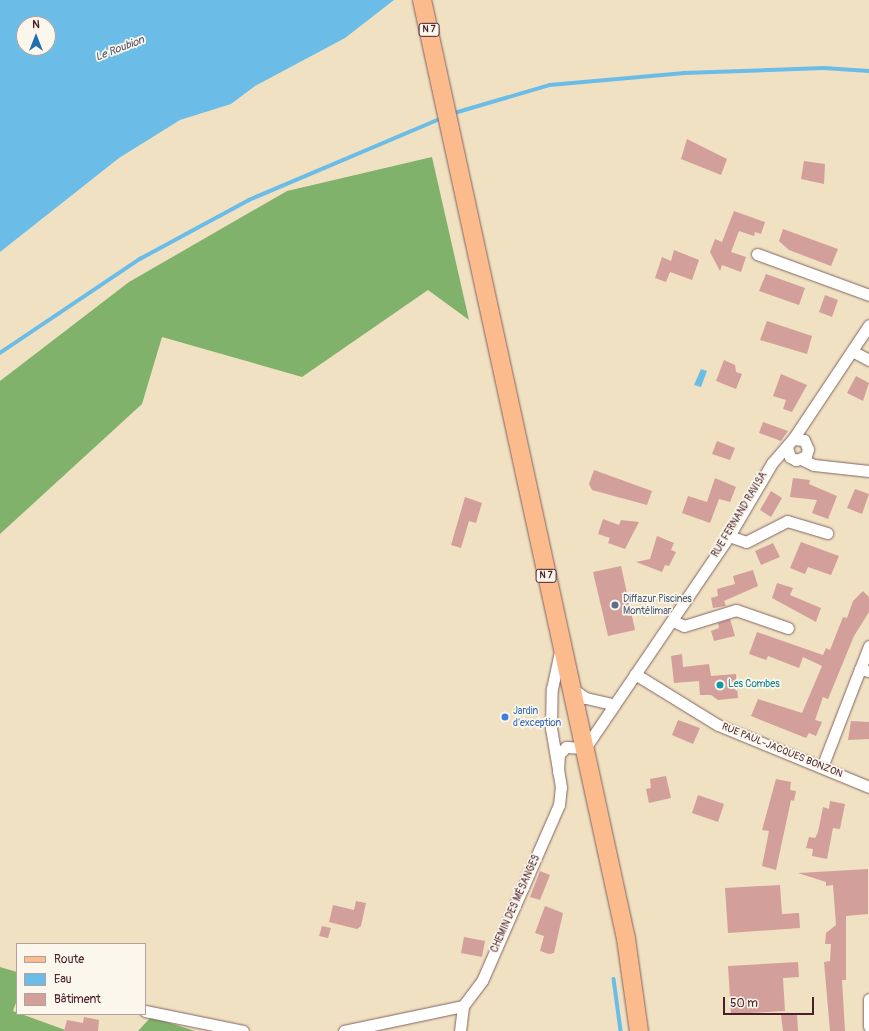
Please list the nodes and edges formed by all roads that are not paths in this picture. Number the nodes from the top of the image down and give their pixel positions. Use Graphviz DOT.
graph roads {
  1 [pos="422,0"];
  2 [pos="757,254"];
  3 [pos="869,295"];
  4 [pos="869,325"];
  5 [pos="852,351"];
  6 [pos="869,360"];
  7 [pos="798,444"];
  8 [pos="797,459"];
  9 [pos="772,463"];
  10 [pos="829,466"];
  11 [pos="869,471"];
  12 [pos="827,534"];
  13 [pos="729,536"];
  14 [pos="673,621"];
  15 [pos="788,628"];
  16 [pos="561,644"];
  17 [pos="869,646"];
  18 [pos="865,670"];
  19 [pos="634,674"];
  20 [pos="570,687"];
  21 [pos="612,704"];
  22 [pos="585,748"];
  23 [pos="822,767"];
  24 [pos="558,772"];
  25 [pos="869,787"];
  26 [pos="869,999"];
  27 [pos="464,1006"];
  28 [pos="146,1011"];
  29 [pos="869,1026"];
  30 [pos="244,1031"];
  31 [pos="344,1031"];
  32 [pos="460,1031"];
  33 [pos="639,1031"];
  1 -- 16 [label="main road, N 7"];
  2 -- 3 [label="street"];
  4 -- 5 [label="street"];
  5 -- 6 [label="street"];
  5 -- 7 [label="street"];
  7 -- 8 [label="street"];
  7 -- 8 [label="street"];
  7 -- 9 [label="street, RUE FERNAND RAVISA"];
  7 -- 10 [label="street"];
  8 -- 9 [label="street, RUE FERNAND RAVISA"];
  8 -- 10 [label="street"];
  9 -- 13 [label="street, RUE FERNAND RAVISA"];
  10 -- 11 [label="street"];
  12 -- 13 [label="street"];
  13 -- 14 [label="street, RUE FERNAND RAVISA"];
  14 -- 15 [label="street"];
  14 -- 19 [label="street, RUE FERNAND RAVISA"];
  16 -- 20 [label="main road, N 7"];
  16 -- 24 [label="street, CHEMIN DES MÉSANGES"];
  17 -- 18 [label="street"];
  18 -- 23 [label="street"];
  19 -- 21 [label="street, RUE FERNAND RAVISA"];
  19 -- 23 [label="street, RUE PAUL-JACQUES BONZON"];
  20 -- 21 [label="street"];
  20 -- 22 [label="main road, N 7"];
  21 -- 22 [label="street, RUE FERNAND RAVISA"];
  22 -- 24 [label="street, CHEMIN DES MÉSANGES"];
  22 -- 33 [label="main road, N 7"];
  23 -- 25 [label="street, RUE PAUL-JACQUES BONZON"];
  24 -- 27 [label="street, CHEMIN DES MÉSANGES"];
  26 -- 29 [label="street"];
  27 -- 31 [label="street"];
  27 -- 32 [label="street, CHEMIN DES MÉSANGES"];
  28 -- 30 [label="street"];
}
